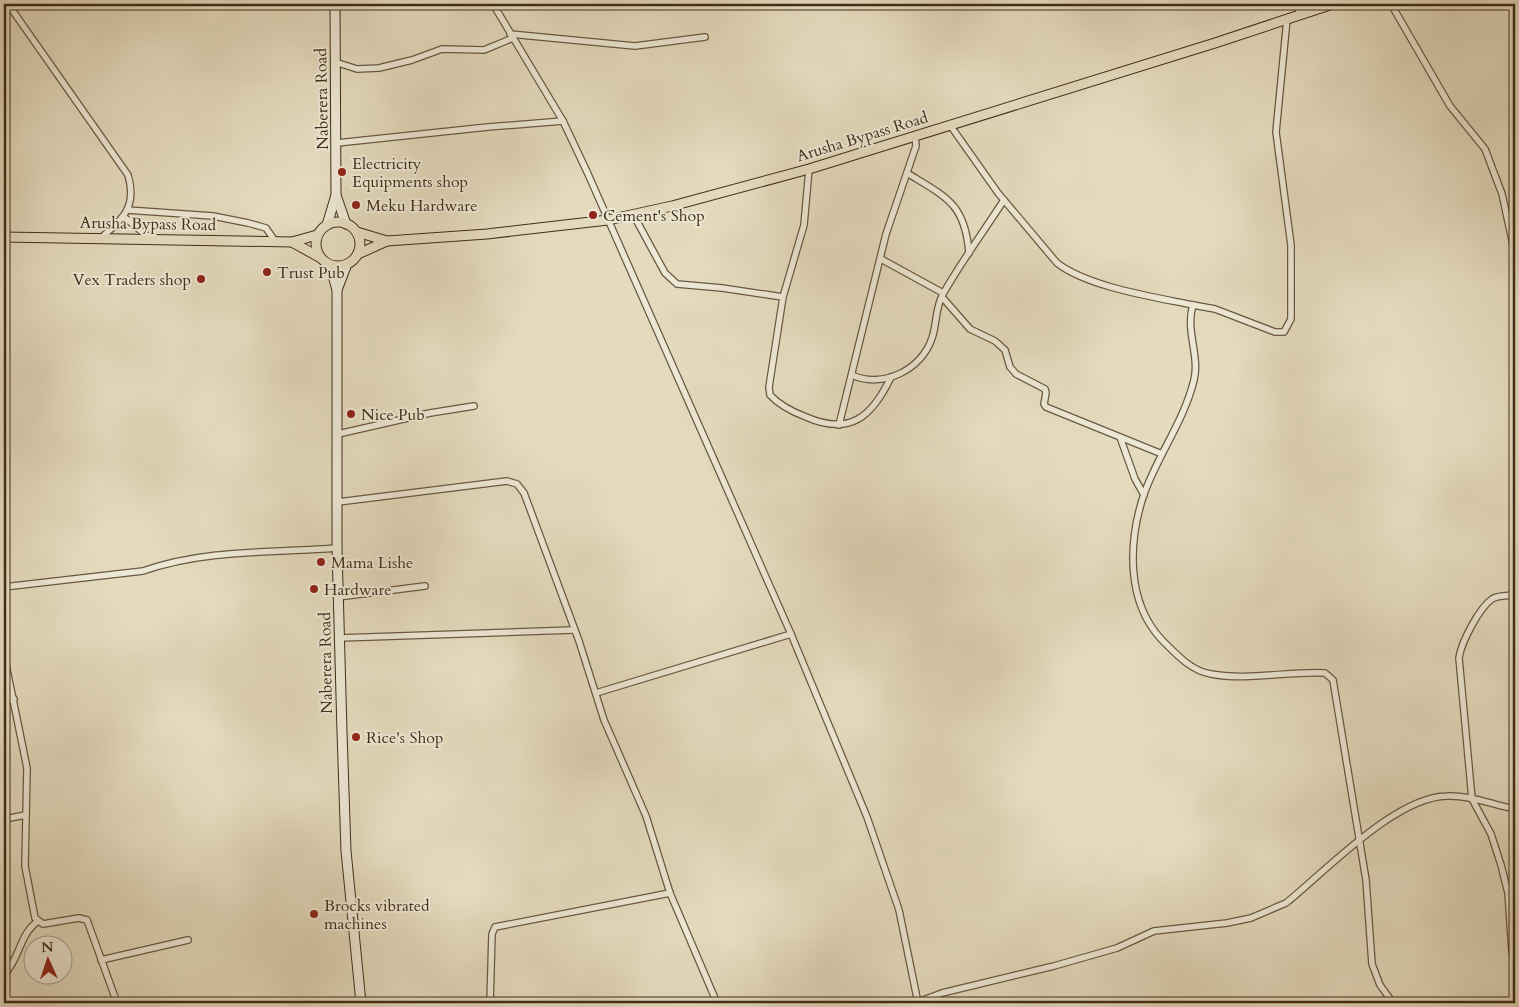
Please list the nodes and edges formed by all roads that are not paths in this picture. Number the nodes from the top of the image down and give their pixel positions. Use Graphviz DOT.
graph roads {
  1 [pos="8,4"];
  2 [pos="335,4"];
  3 [pos="493,4"];
  4 [pos="1301,4"];
  5 [pos="1333,4"];
  6 [pos="1391,4"];
  7 [pos="1298,16"];
  8 [pos="1287,19"];
  9 [pos="511,36"];
  10 [pos="705,37"];
  11 [pos="335,62"];
  12 [pos="563,121"];
  13 [pos="950,125"];
  14 [pos="914,136"];
  15 [pos="337,143"];
  16 [pos="809,169"];
  17 [pos="907,172"];
  18 [pos="336,195"];
  19 [pos="1004,200"];
  20 [pos="127,210"];
  21 [pos="633,214"];
  22 [pos="124,217"];
  23 [pos="608,220"];
  24 [pos="346,224"];
  25 [pos="327,225"];
  26 [pos="357,232"];
  27 [pos="317,235"];
  28 [pos="4,237"];
  29 [pos="102,237"];
  30 [pos="152,239"];
  31 [pos="275,241"];
  32 [pos="386,241"];
  33 [pos="292,242"];
  34 [pos="969,253"];
  35 [pos="358,254"];
  36 [pos="1515,254"];
  37 [pos="319,257"];
  38 [pos="881,259"];
  39 [pos="347,264"];
  40 [pos="330,265"];
  41 [pos="337,290"];
  42 [pos="942,295"];
  43 [pos="783,297"];
  44 [pos="1194,305"];
  45 [pos="852,375"];
  46 [pos="891,377"];
  47 [pos="474,406"];
  48 [pos="839,426"];
  49 [pos="338,434"];
  50 [pos="1120,437"];
  51 [pos="1162,454"];
  52 [pos="1144,495"];
  53 [pos="338,502"];
  54 [pos="337,548"];
  55 [pos="425,586"];
  56 [pos="4,587"];
  57 [pos="1515,595"];
  58 [pos="338,597"];
  59 [pos="574,630"];
  60 [pos="791,634"];
  61 [pos="339,638"];
  62 [pos="4,655"];
  63 [pos="596,693"];
  64 [pos="14,699"];
  65 [pos="4,701"];
  66 [pos="1472,799"];
  67 [pos="1515,809"];
  68 [pos="26,815"];
  69 [pos="4,819"];
  70 [pos="1360,841"];
  71 [pos="670,892"];
  72 [pos="37,922"];
  73 [pos="188,940"];
  74 [pos="101,960"];
  75 [pos="1515,964"];
  76 [pos="4,975"];
  77 [pos="117,1003"];
  78 [pos="361,1003"];
  79 [pos="490,1003"];
  80 [pos="717,1003"];
  81 [pos="916,1003"];
  82 [pos="1393,1003"];
  1 -- 20 [label="street"];
  2 -- 11 [label="street, Naberera Road"];
  3 -- 9 [label="street"];
  4 -- 7 [label="street"];
  5 -- 7 [label="main road, Arusha Bypass Road"];
  6 -- 36 [label="street"];
  7 -- 8 [label="main road, Arusha Bypass Road"];
  8 -- 13 [label="main road, Arusha Bypass Road"];
  8 -- 44 [label="street"];
  9 -- 10 [label="street"];
  9 -- 11 [label="street"];
  9 -- 12 [label="street"];
  11 -- 15 [label="street, Naberera Road"];
  12 -- 15 [label="street"];
  12 -- 23 [label="street"];
  13 -- 14 [label="main road, Arusha Bypass Road"];
  13 -- 19 [label="street"];
  14 -- 16 [label="main road, Arusha Bypass Road"];
  14 -- 17 [label="street"];
  15 -- 18 [label="street, Naberera Road"];
  16 -- 21 [label="main road, Arusha Bypass Road"];
  16 -- 43 [label="street"];
  17 -- 34 [label="street"];
  17 -- 38 [label="street"];
  18 -- 24 [label="street, Naberera Road"];
  18 -- 25 [label="street, Naberera Road"];
  19 -- 34 [label="street"];
  19 -- 44 [label="street"];
  20 -- 22 [label="street"];
  20 -- 31 [label="street"];
  21 -- 23 [label="main road, Arusha Bypass Road"];
  21 -- 43 [label="street"];
  22 -- 29 [label="street"];
  22 -- 30 [label="street"];
  23 -- 32 [label="main road, Arusha Bypass Road"];
  23 -- 60 [label="street"];
  24 -- 25 [label="main road"];
  24 -- 26 [label="main road, Arusha Bypass Road"];
  25 -- 27 [label="main road, Arusha Bypass Road"];
  26 -- 32 [label="main road, Arusha Bypass Road"];
  26 -- 35 [label="main road"];
  27 -- 33 [label="main road, Arusha Bypass Road"];
  27 -- 37 [label="main road"];
  28 -- 29 [label="main road, Arusha Bypass Road"];
  29 -- 30 [label="main road, Arusha Bypass Road"];
  30 -- 31 [label="main road, Arusha Bypass Road"];
  31 -- 33 [label="main road, Arusha Bypass Road"];
  32 -- 35 [label="main road, Arusha Bypass Road"];
  33 -- 37 [label="main road, Arusha Bypass Road"];
  34 -- 42 [label="street"];
  35 -- 39 [label="main road, Arusha Bypass Road"];
  37 -- 40 [label="main road, Arusha Bypass Road"];
  38 -- 42 [label="street"];
  38 -- 45 [label="street"];
  39 -- 40 [label="main road"];
  39 -- 41 [label="street, Naberera Road"];
  40 -- 41 [label="street, Naberera Road"];
  41 -- 49 [label="street, Naberera Road"];
  42 -- 46 [label="street"];
  42 -- 50 [label="street"];
  43 -- 48 [label="street"];
  44 -- 51 [label="street"];
  45 -- 46 [label="street"];
  45 -- 48 [label="street"];
  46 -- 48 [label="street"];
  47 -- 49 [label="street"];
  49 -- 53 [label="street, Naberera Road"];
  50 -- 51 [label="street"];
  50 -- 52 [label="street"];
  51 -- 52 [label="street"];
  52 -- 70 [label="street"];
  53 -- 54 [label="street, Naberera Road"];
  53 -- 59 [label="street"];
  54 -- 56 [label="street"];
  54 -- 58 [label="street, Naberera Road"];
  55 -- 58 [label="street"];
  57 -- 66 [label="street"];
  58 -- 61 [label="street, Naberera Road"];
  59 -- 61 [label="street"];
  59 -- 63 [label="street"];
  60 -- 63 [label="street"];
  60 -- 81 [label="street"];
  61 -- 78 [label="street, Naberera Road"];
  62 -- 64 [label="street"];
  63 -- 71 [label="street"];
  64 -- 65 [label="street"];
  64 -- 68 [label="street"];
  66 -- 67 [label="street"];
  66 -- 70 [label="street"];
  66 -- 75 [label="street"];
  68 -- 69 [label="street"];
  68 -- 72 [label="street"];
  70 -- 81 [label="street"];
  70 -- 82 [label="street"];
  71 -- 79 [label="street"];
  71 -- 80 [label="street"];
  72 -- 74 [label="street"];
  72 -- 76 [label="street"];
  73 -- 74 [label="street"];
  74 -- 77 [label="street"];
}
